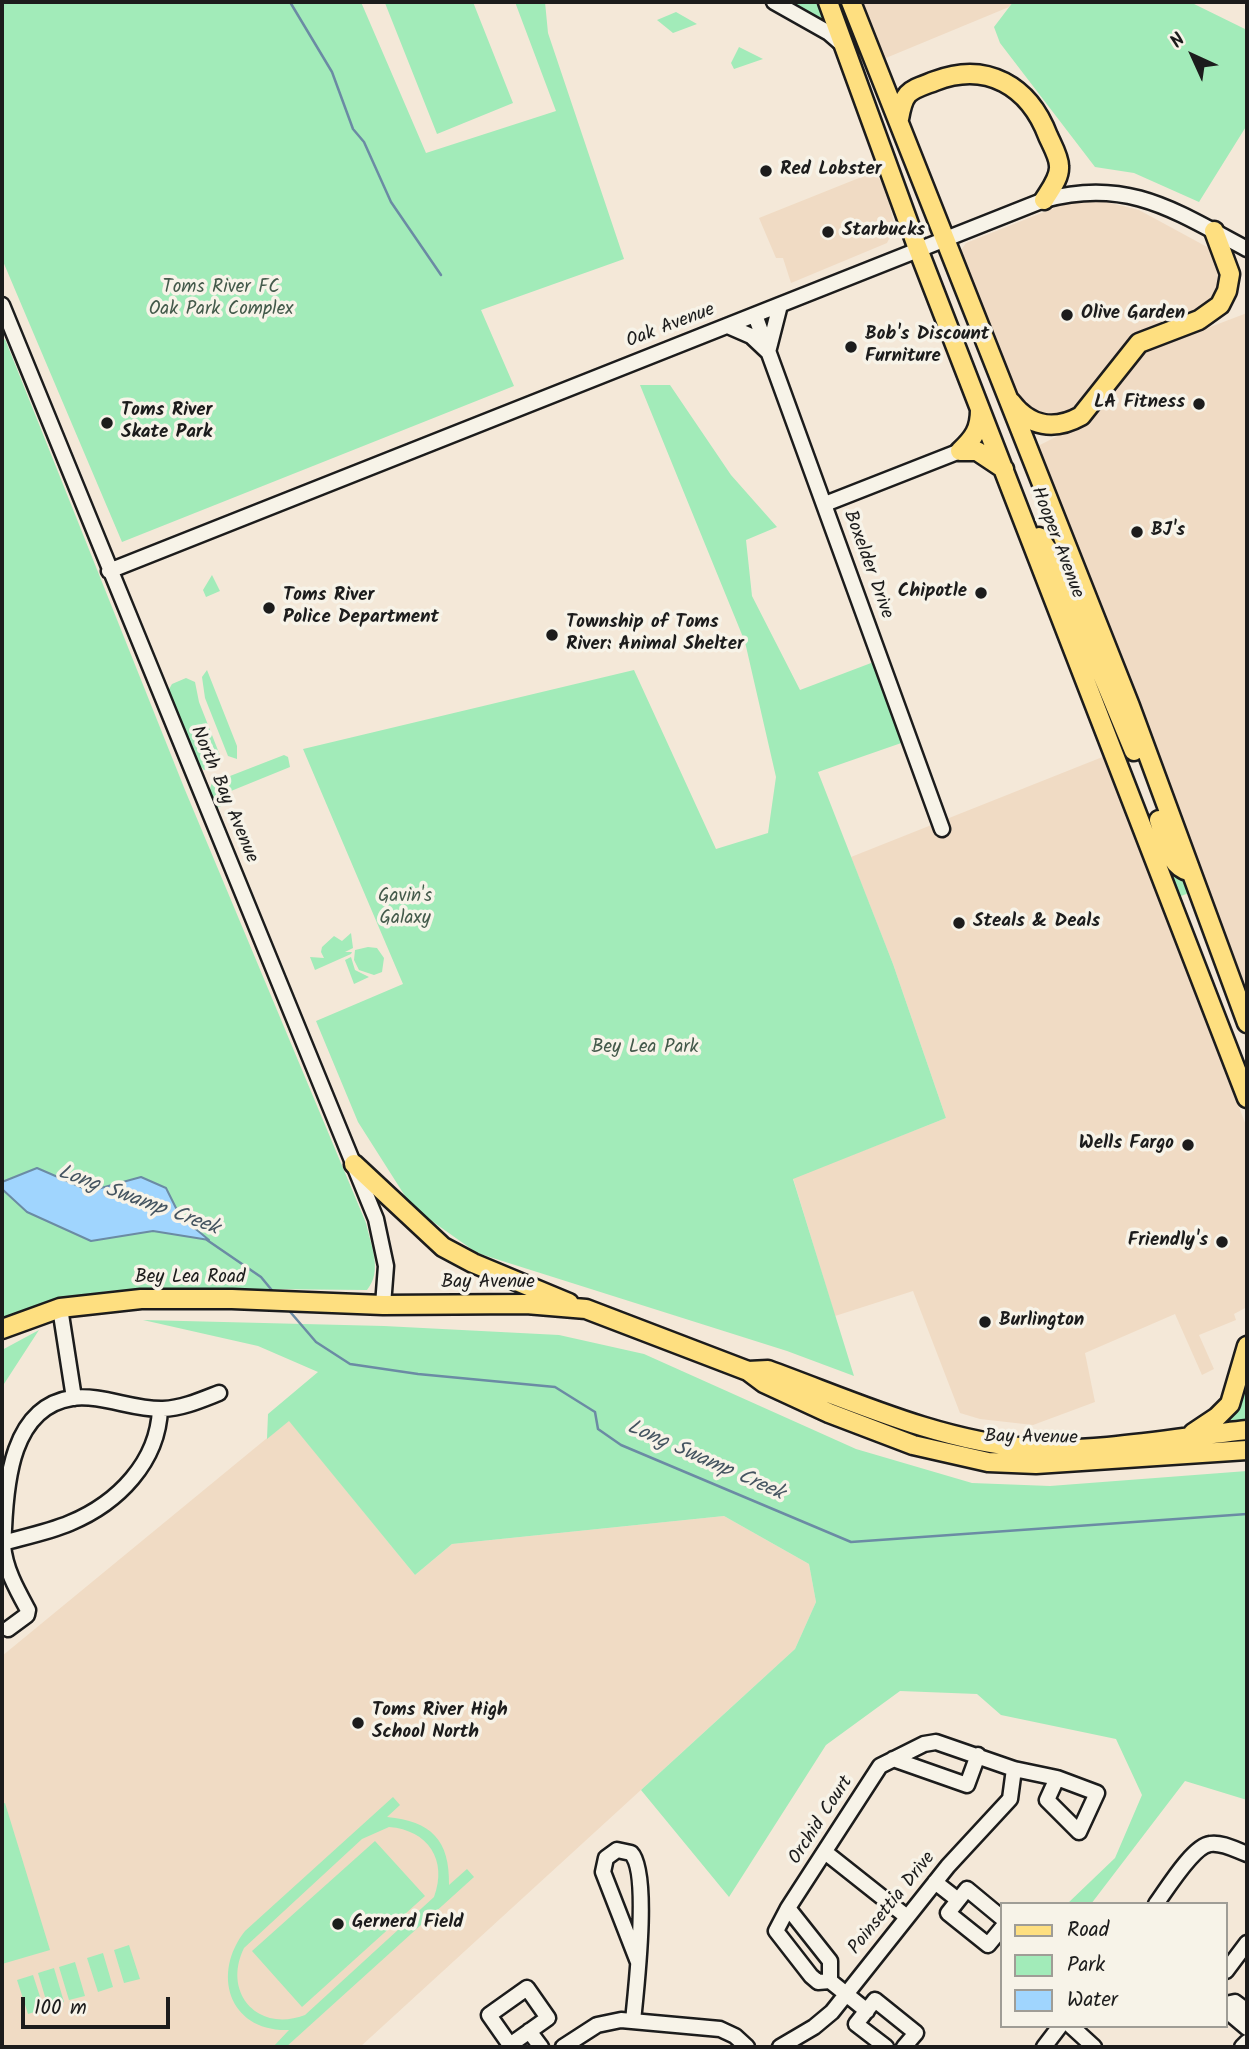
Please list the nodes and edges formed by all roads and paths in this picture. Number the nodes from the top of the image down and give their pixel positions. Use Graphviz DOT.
graph roads {
  1 [pos="775,2"];
  2 [pos="828,2"];
  3 [pos="851,2"];
  4 [pos="846,47"];
  5 [pos="899,123"];
  6 [pos="1044,200"];
  7 [pos="1214,232"];
  8 [pos="944,238"];
  9 [pos="918,249"];
  10 [pos="1247,249"];
  11 [pos="2,305"];
  12 [pos="780,305"];
  13 [pos="755,315"];
  14 [pos="728,326"];
  15 [pos="768,352"];
  16 [pos="1003,391"];
  17 [pos="980,407"];
  18 [pos="960,451"];
  19 [pos="1005,470"];
  20 [pos="825,504"];
  21 [pos="1019,505"];
  22 [pos="109,571"];
  23 [pos="942,829"];
  24 [pos="1191,872"];
  25 [pos="1206,909"];
  26 [pos="1191,950"];
  27 [pos="1247,1023"];
  28 [pos="1243,1079"];
  29 [pos="1247,1098"];
  30 [pos="354,1164"];
  31 [pos="383,1305"];
  32 [pos="60,1308"];
  33 [pos="586,1309"];
  34 [pos="2,1329"];
  35 [pos="1247,1346"];
  36 [pos="748,1371"];
  37 [pos="219,1393"];
  38 [pos="74,1398"];
  39 [pos="160,1409"];
  40 [pos="1247,1430"];
  41 [pos="1188,1436"];
  42 [pos="1247,1450"];
  43 [pos="1221,1452"];
  44 [pos="1247,1461"];
  45 [pos="2,1543"];
  46 [pos="8,1629"];
  47 [pos="978,1755"];
  48 [pos="893,1759"];
  49 [pos="1014,1769"];
  50 [pos="1057,1778"];
  51 [pos="825,1852"];
  52 [pos="1247,1854"];
  53 [pos="935,1882"];
  54 [pos="958,1900"];
  55 [pos="1158,1902"];
  56 [pos="789,1908"];
  57 [pos="1000,1916"];
  58 [pos="907,1917"];
  59 [pos="1000,1930"];
  60 [pos="1247,1943"];
  61 [pos="638,1962"];
  62 [pos="1228,1968"];
  63 [pos="830,1981"];
  64 [pos="846,1994"];
  65 [pos="1228,2004"];
  66 [pos="867,2011"];
  67 [pos="1247,2011"];
  68 [pos="1228,2012"];
  69 [pos="633,2021"];
  70 [pos="1058,2028"];
  71 [pos="1073,2028"];
  72 [pos="1247,2028"];
  73 [pos="529,2031"];
  74 [pos="1247,2042"];
  75 [pos="541,2047"];
  76 [pos="564,2047"];
  77 [pos="747,2047"];
  78 [pos="780,2047"];
  79 [pos="886,2047"];
  80 [pos="904,2047"];
  81 [pos="1044,2047"];
  82 [pos="1094,2047"];
  83 [pos="1242,2047"];
  1 -- 4 [label="street"];
  2 -- 4 [label="main road, Hooper Avenue"];
  3 -- 5 [label="main road, Hooper Avenue"];
  4 -- 9 [label="main road, Hooper Avenue"];
  5 -- 6 [label="main road"];
  5 -- 8 [label="main road, Hooper Avenue"];
  6 -- 7 [label="street, Oak Avenue"];
  6 -- 8 [label="street, Oak Avenue"];
  7 -- 10 [label="street, Oak Avenue"];
  7 -- 16 [label="main road"];
  8 -- 9 [label="street, Oak Avenue"];
  8 -- 16 [label="main road, Hooper Avenue"];
  9 -- 12 [label="street, Oak Avenue"];
  9 -- 17 [label="main road, Hooper Avenue"];
  11 -- 22 [label="street, North Bay Avenue"];
  12 -- 13 [label="street, Oak Avenue"];
  12 -- 15 [label="street"];
  13 -- 14 [label="street, Oak Avenue"];
  13 -- 15 [label="street, Boxelder Drive"];
  14 -- 15 [label="street"];
  14 -- 22 [label="street, Oak Avenue"];
  15 -- 20 [label="street, Boxelder Drive"];
  16 -- 24 [label="main road, Hooper Avenue"];
  17 -- 18 [label="main road"];
  17 -- 19 [label="main road, Hooper Avenue"];
  18 -- 19 [label="main road"];
  18 -- 20 [label="street"];
  19 -- 21 [label="main road, Hooper Avenue"];
  20 -- 23 [label="street, Boxelder Drive"];
  21 -- 24 [label="main road"];
  21 -- 26 [label="main road, Hooper Avenue"];
  22 -- 30 [label="street, North Bay Avenue"];
  24 -- 25 [label="main road, Hooper Avenue"];
  25 -- 26 [label="main road"];
  25 -- 27 [label="main road, Hooper Avenue"];
  26 -- 28 [label="main road, Hooper Avenue"];
  28 -- 29 [label="main road, Hooper Avenue"];
  30 -- 31 [label="street, North Bay Avenue"];
  30 -- 33 [label="main road"];
  31 -- 32 [label="main road, Bey Lea Road"];
  31 -- 33 [label="main road, Bay Avenue"];
  32 -- 34 [label="main road, Bey Lea Road"];
  32 -- 38 [label="street"];
  33 -- 36 [label="main road, Bay Avenue"];
  35 -- 41 [label="main road"];
  36 -- 41 [label="main road, Bay Avenue"];
  36 -- 43 [label="main road, Bay Avenue"];
  37 -- 39 [label="street"];
  38 -- 39 [label="street"];
  38 -- 45 [label="street"];
  39 -- 45 [label="street"];
  40 -- 41 [label="main road, Bay Avenue"];
  42 -- 43 [label="main road, Bay Avenue"];
  43 -- 44 [label="main road"];
  45 -- 46 [label="street"];
  47 -- 48 [label="street, Orchid Court"];
  47 -- 48 [label="street"];
  47 -- 49 [label="street, Orchid Court"];
  48 -- 51 [label="street, Orchid Court"];
  49 -- 50 [label="street, Orchid Court"];
  49 -- 53 [label="street, Poinsettia Drive"];
  51 -- 56 [label="street, Orchid Court"];
  51 -- 58 [label="street"];
  52 -- 55 [label="street"];
  53 -- 54 [label="street"];
  53 -- 58 [label="street, Poinsettia Drive"];
  54 -- 57 [label="street"];
  54 -- 59 [label="street"];
  56 -- 63 [label="street"];
  56 -- 63 [label="street, Orchid Court"];
  58 -- 64 [label="street, Poinsettia Drive"];
  60 -- 62 [label="street"];
  61 -- 61 [label="street"];
  61 -- 69 [label="street"];
  63 -- 64 [label="street, Orchid Court"];
  64 -- 66 [label="street, Orchid Court"];
  64 -- 78 [label="street, Poinsettia Drive"];
  65 -- 67 [label="street"];
  66 -- 79 [label="street"];
  66 -- 80 [label="street"];
  68 -- 72 [label="street"];
  69 -- 76 [label="street"];
  69 -- 77 [label="street"];
  70 -- 81 [label="street"];
  71 -- 82 [label="street"];
  73 -- 75 [label="street"];
  74 -- 83 [label="street"];
}
